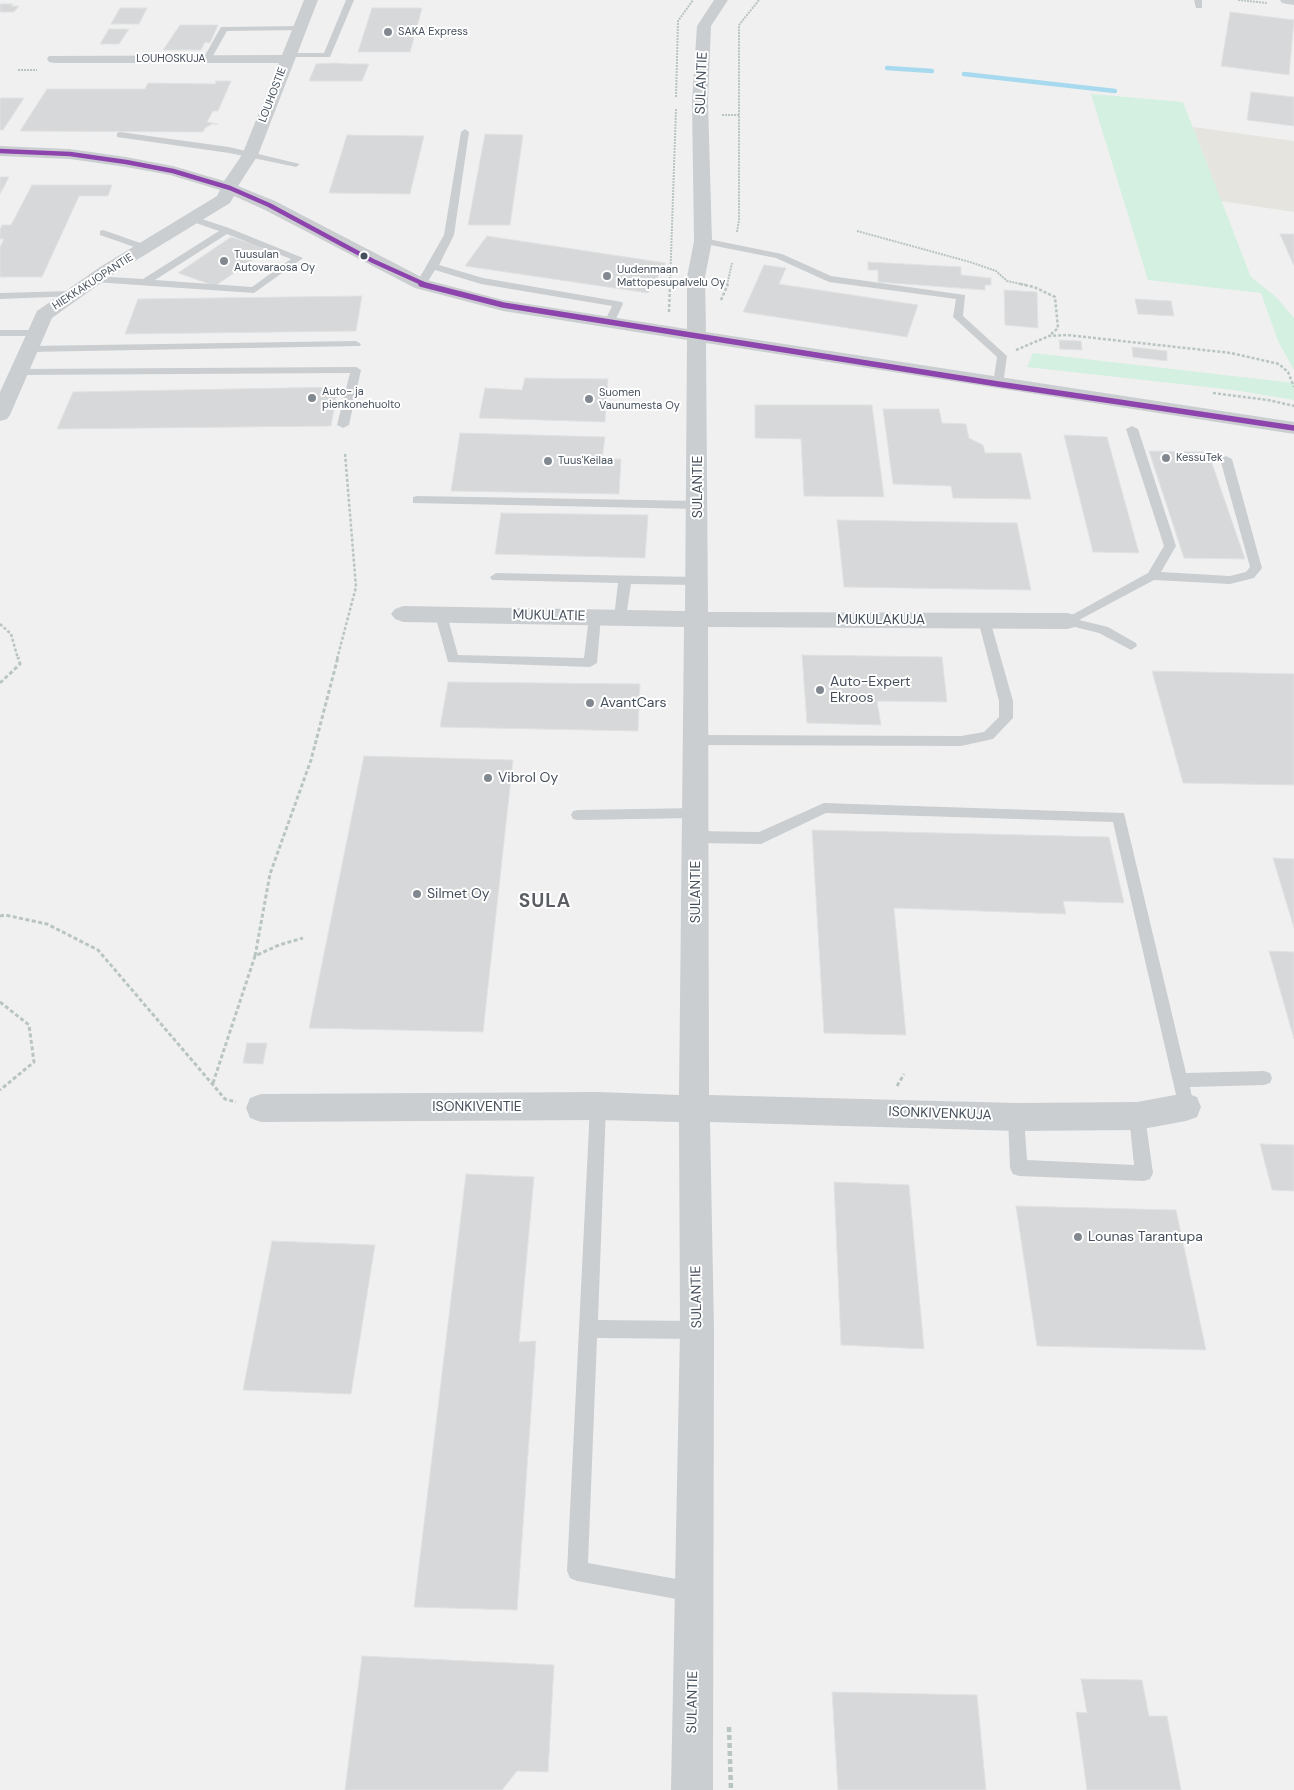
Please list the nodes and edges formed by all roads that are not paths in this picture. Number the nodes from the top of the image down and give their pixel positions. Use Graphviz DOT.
graph roads {
  1 [pos="311,0"];
  2 [pos="350,0"];
  3 [pos="721,0"];
  4 [pos="1287,0"];
  5 [pos="1294,1"];
  6 [pos="300,28"];
  7 [pos="288,57"];
  8 [pos="54,59"];
  9 [pos="207,59"];
  10 [pos="465,132"];
  11 [pos="120,135"];
  12 [pos="0,151"];
  13 [pos="250,155"];
  14 [pos="296,164"];
  15 [pos="230,188"];
  16 [pos="193,219"];
  17 [pos="226,230"];
  18 [pos="103,233"];
  19 [pos="703,241"];
  20 [pos="146,248"];
  21 [pos="434,266"];
  22 [pos="94,279"];
  23 [pos="146,282"];
  24 [pos="421,284"];
  25 [pos="72,294"];
  26 [pos="0,296"];
  27 [pos="609,323"];
  28 [pos="696,328"];
  29 [pos="0,333"];
  30 [pos="32,341"];
  31 [pos="356,344"];
  32 [pos="18,372"];
  33 [pos="998,384"];
  34 [pos="0,415"];
  35 [pos="343,425"];
  36 [pos="1294,428"];
  37 [pos="1132,429"];
  38 [pos="1226,459"];
  39 [pos="417,500"];
  40 [pos="698,505"];
  41 [pos="1152,576"];
  42 [pos="496,578"];
  43 [pos="625,581"];
  44 [pos="696,581"];
  45 [pos="403,614"];
  46 [pos="442,615"];
  47 [pos="620,616"];
  48 [pos="595,617"];
  49 [pos="696,618"];
  50 [pos="984,620"];
  51 [pos="1067,621"];
  52 [pos="1132,646"];
  53 [pos="697,740"];
  54 [pos="578,815"];
  55 [pos="696,825"];
  56 [pos="1264,1078"];
  57 [pos="1183,1094"];
  58 [pos="598,1106"];
  59 [pos="260,1108"];
  60 [pos="694,1109"];
  61 [pos="1137,1116"];
  62 [pos="1016,1117"];
  63 [pos="588,1329"];
  64 [pos="698,1330"];
  65 [pos="694,1592"];
  66 [pos="692,1790"];
  1 -- 6 [label="street, LOUHOSTIE"];
  2 -- 7 [label="lane"];
  3 -- 19 [label="street, SULANTIE"];
  4 -- 5 [label="street"];
  6 -- 7 [label="street, LOUHOSTIE"];
  6 -- 9 [label="lane"];
  7 -- 9 [label="street, LOUHOSKUJA"];
  7 -- 13 [label="street, LOUHOSTIE"];
  8 -- 9 [label="street, LOUHOSKUJA"];
  10 -- 21 [label="lane"];
  11 -- 13 [label="lane"];
  12 -- 15 [label="street"];
  13 -- 14 [label="lane"];
  13 -- 15 [label="street, LOUHOSTIE"];
  15 -- 16 [label="street, HIEKKAKUOPANTIE"];
  15 -- 24 [label="street"];
  16 -- 17 [label="lane"];
  16 -- 20 [label="street, HIEKKAKUOPANTIE"];
  17 -- 23 [label="lane"];
  17 -- 23 [label="lane"];
  18 -- 20 [label="lane"];
  19 -- 28 [label="street, SULANTIE"];
  19 -- 33 [label="lane"];
  20 -- 22 [label="street, HIEKKAKUOPANTIE"];
  21 -- 24 [label="lane"];
  21 -- 27 [label="lane"];
  22 -- 23 [label="lane"];
  22 -- 25 [label="street, HIEKKAKUOPANTIE"];
  24 -- 27 [label="street"];
  25 -- 26 [label="lane"];
  25 -- 30 [label="street, HIEKKAKUOPANTIE"];
  27 -- 28 [label="street"];
  28 -- 33 [label="street"];
  28 -- 40 [label="street, SULANTIE"];
  29 -- 30 [label="lane"];
  30 -- 31 [label="lane"];
  30 -- 32 [label="street, HIEKKAKUOPANTIE"];
  32 -- 34 [label="street, HIEKKAKUOPANTIE"];
  32 -- 35 [label="lane"];
  33 -- 36 [label="street"];
  37 -- 41 [label="lane"];
  38 -- 41 [label="lane"];
  39 -- 40 [label="lane"];
  40 -- 44 [label="street, SULANTIE"];
  41 -- 51 [label="lane"];
  42 -- 43 [label="lane"];
  43 -- 44 [label="lane"];
  43 -- 47 [label="lane"];
  44 -- 49 [label="street, SULANTIE"];
  45 -- 46 [label="street, MUKULATIE"];
  46 -- 48 [label="street, MUKULATIE"];
  46 -- 48 [label="lane"];
  47 -- 48 [label="street, MUKULATIE"];
  47 -- 49 [label="street, MUKULATIE"];
  49 -- 50 [label="street, MUKULAKUJA"];
  49 -- 53 [label="street, SULANTIE"];
  50 -- 51 [label="street, MUKULAKUJA"];
  50 -- 53 [label="lane"];
  51 -- 52 [label="lane"];
  53 -- 55 [label="street, SULANTIE"];
  54 -- 55 [label="lane"];
  55 -- 57 [label="lane"];
  55 -- 60 [label="street, SULANTIE"];
  56 -- 57 [label="lane"];
  57 -- 61 [label="street, ISONKIVENKUJA"];
  58 -- 59 [label="street, ISONKIVENTIE"];
  58 -- 60 [label="street, ISONKIVENTIE"];
  58 -- 63 [label="lane"];
  60 -- 62 [label="street, ISONKIVENKUJA"];
  60 -- 64 [label="street, SULANTIE"];
  61 -- 62 [label="street, ISONKIVENKUJA"];
  61 -- 62 [label="lane"];
  63 -- 64 [label="lane"];
  63 -- 65 [label="lane"];
  64 -- 65 [label="street, SULANTIE"];
  65 -- 66 [label="street, SULANTIE"];
}
